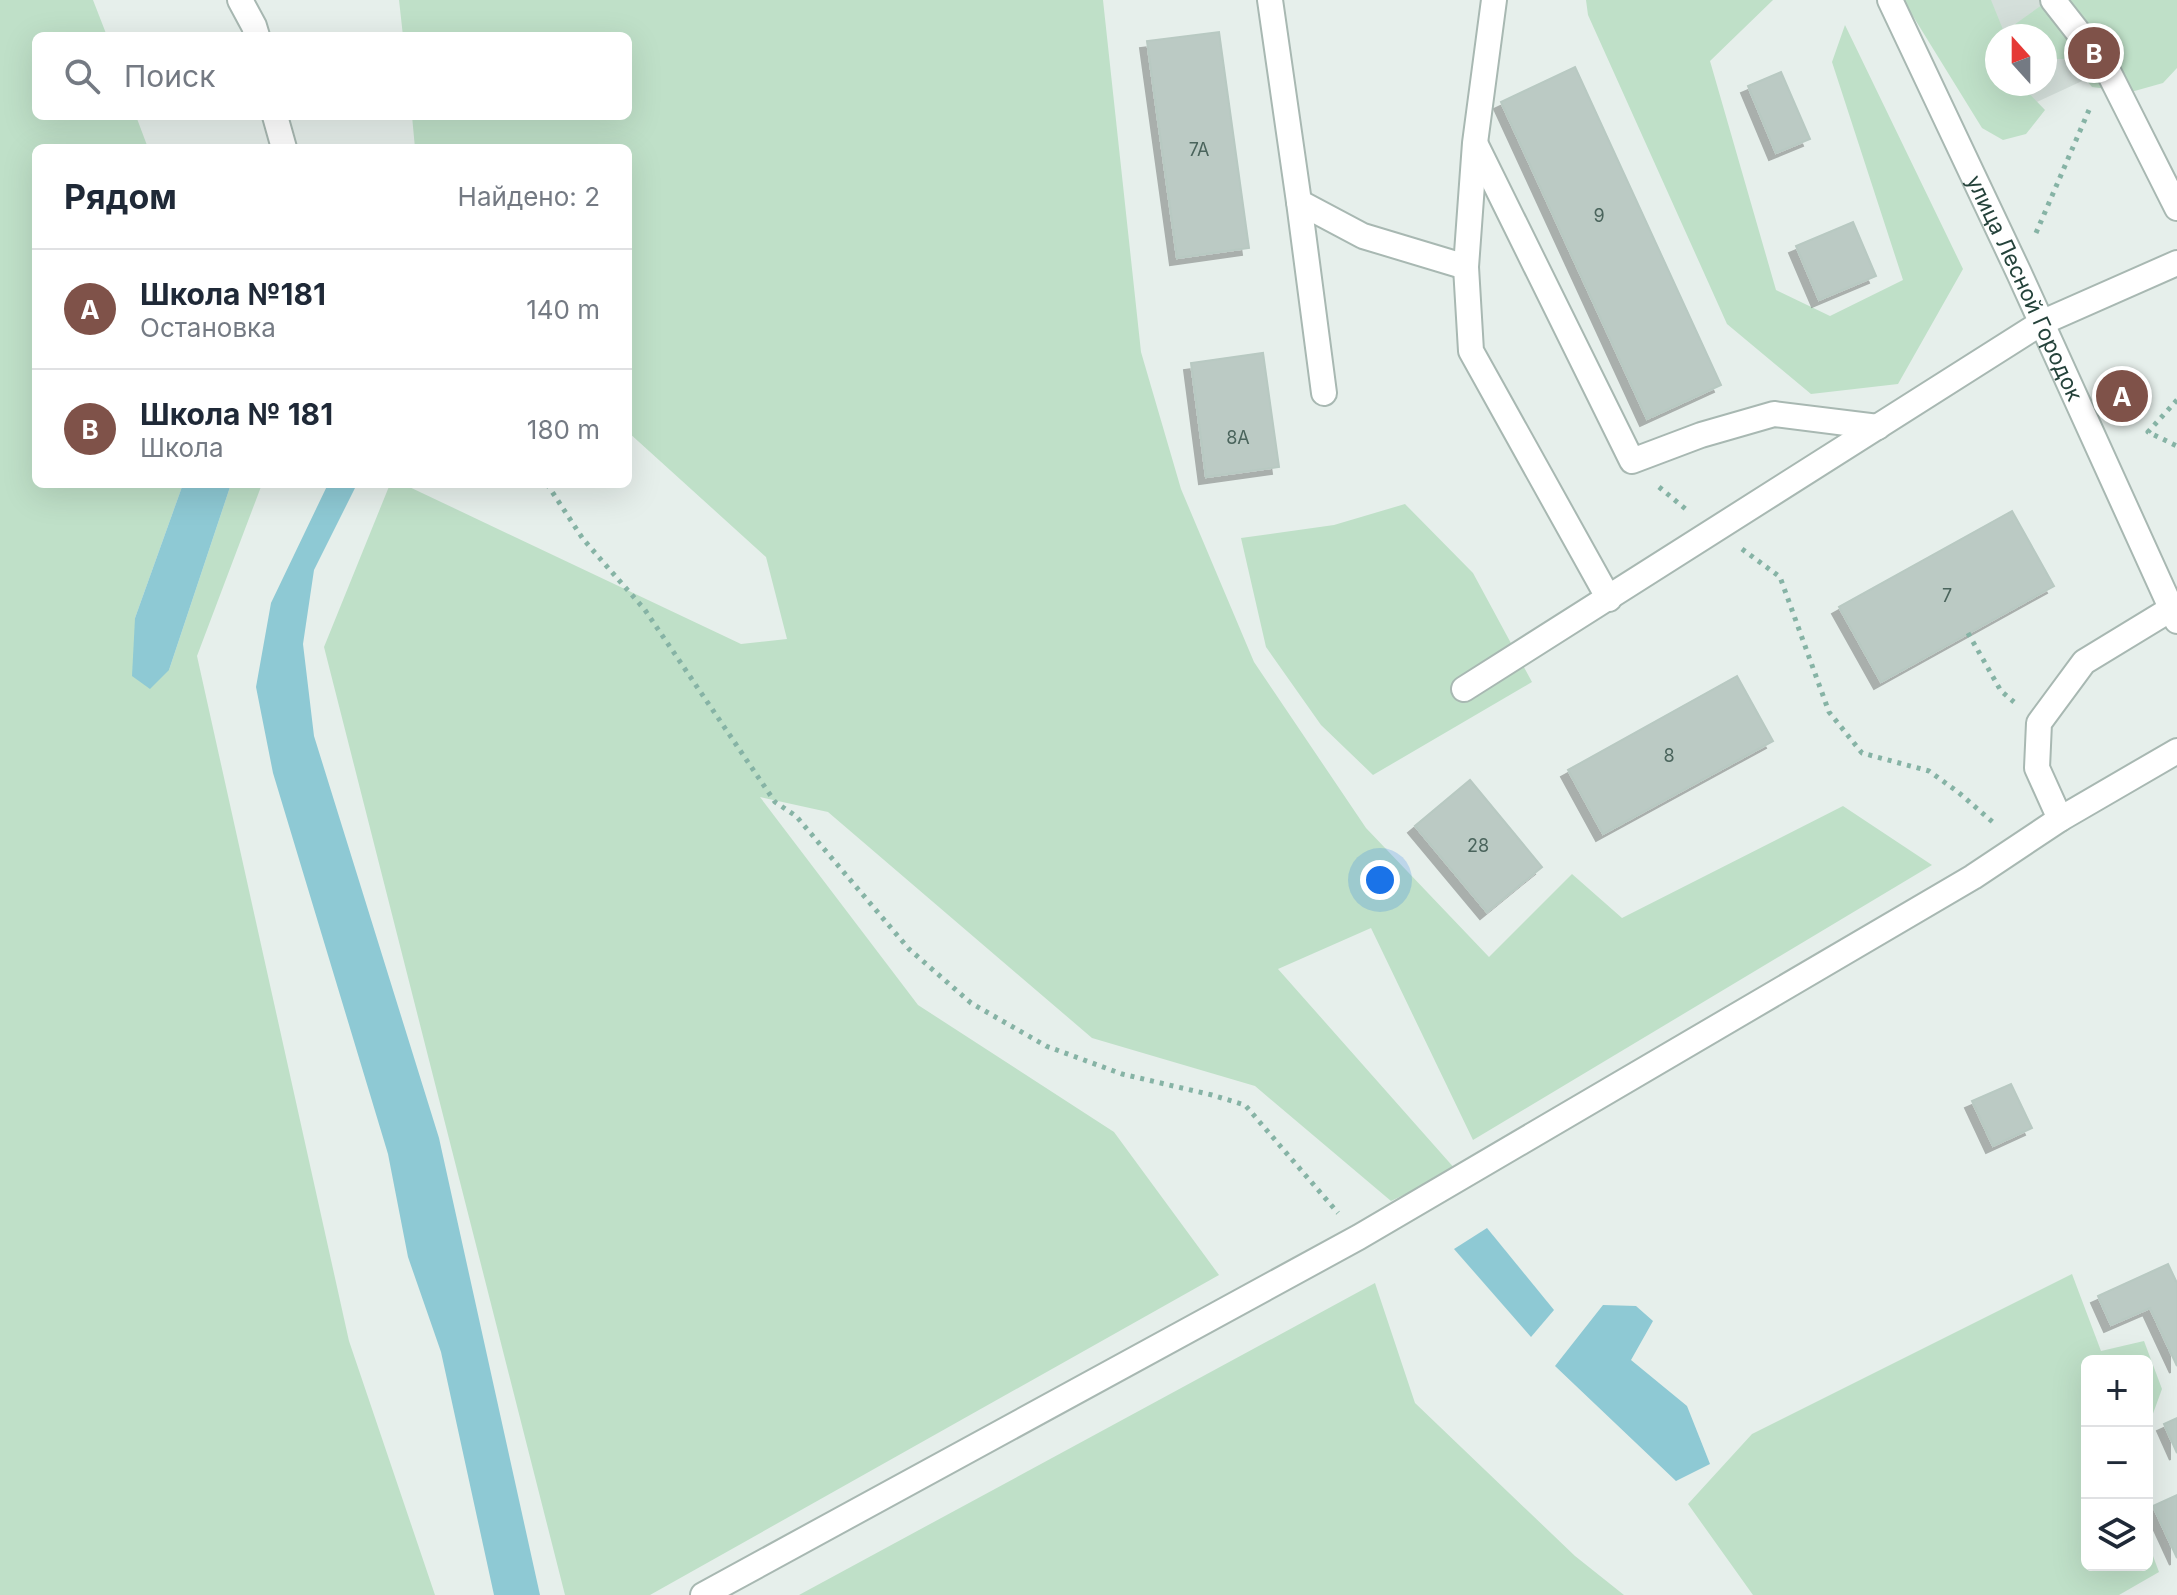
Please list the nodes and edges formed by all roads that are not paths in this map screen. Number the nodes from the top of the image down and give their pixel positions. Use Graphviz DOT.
graph roads {
  1 [pos="240,0"];
  2 [pos="1270,0"];
  3 [pos="1494,0"];
  4 [pos="1890,0"];
  5 [pos="2053,0"];
  6 [pos="256,32"];
  7 [pos="276,120"];
  8 [pos="1475,143"];
  9 [pos="283,144"];
  10 [pos="1299,202"];
  11 [pos="2177,208"];
  12 [pos="2177,263"];
  13 [pos="1466,267"];
  14 [pos="2041,323"];
  15 [pos="1324,393"];
  16 [pos="1878,427"];
  17 [pos="2167,572"];
  18 [pos="1609,599"];
  19 [pos="2174,615"];
  20 [pos="1464,689"];
  21 [pos="2177,751"];
  22 [pos="2060,819"];
  23 [pos="703,1595"];
  1 -- 6 [label="street"];
  2 -- 10 [label="street"];
  3 -- 8 [label="street"];
  4 -- 14 [label="street, улица Лесной Городок"];
  5 -- 11 [label="street"];
  7 -- 9 [label="street"];
  8 -- 13 [label="street"];
  8 -- 16 [label="street"];
  10 -- 13 [label="street"];
  10 -- 15 [label="street"];
  12 -- 14 [label="street"];
  13 -- 18 [label="street"];
  14 -- 16 [label="street"];
  14 -- 17 [label="street, улица Лесной Городок"];
  16 -- 18 [label="street"];
  17 -- 19 [label="street, улица Лесной Городок"];
  18 -- 20 [label="street"];
  19 -- 22 [label="street"];
  21 -- 22 [label="street"];
  22 -- 23 [label="street"];
}
